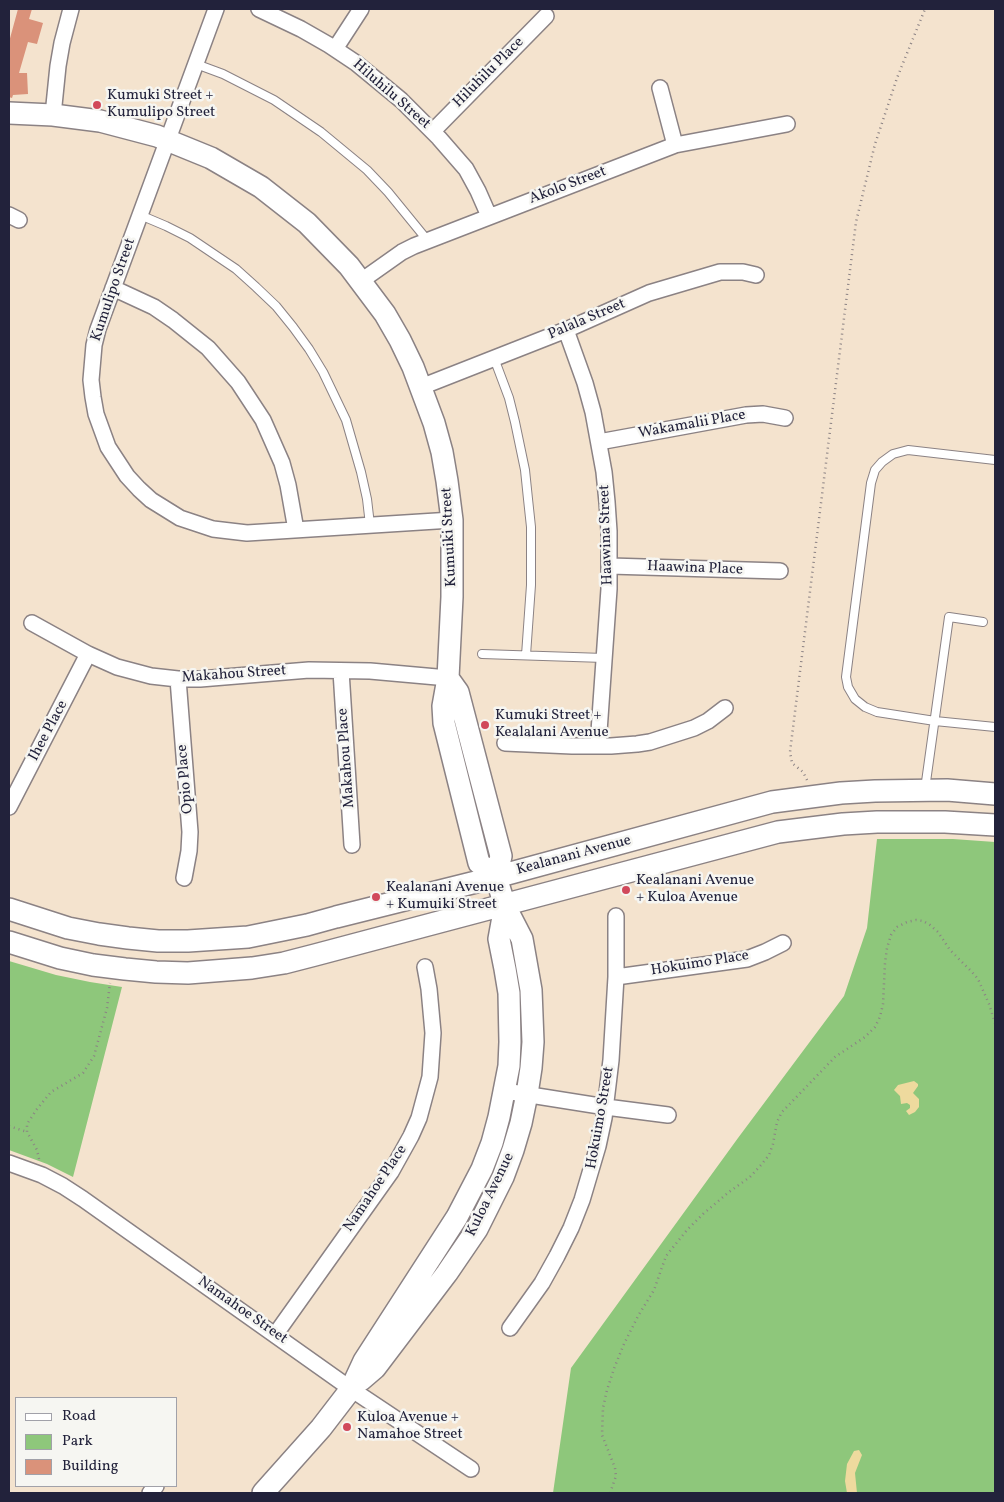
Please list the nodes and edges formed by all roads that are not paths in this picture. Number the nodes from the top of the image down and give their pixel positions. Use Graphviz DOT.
graph roads {
  1 [pos="71,9"];
  2 [pos="216,9"];
  3 [pos="259,9"];
  4 [pos="361,9"];
  5 [pos="546,16"];
  6 [pos="335,49"];
  7 [pos="196,64"];
  8 [pos="660,88"];
  9 [pos="9,114"];
  10 [pos="53,115"];
  11 [pos="787,124"];
  12 [pos="432,131"];
  13 [pos="168,140"];
  14 [pos="675,145"];
  15 [pos="140,216"];
  16 [pos="489,216"];
  17 [pos="428,241"];
  18 [pos="756,276"];
  19 [pos="361,281"];
  20 [pos="113,288"];
  21 [pos="566,330"];
  22 [pos="494,358"];
  23 [pos="421,387"];
  24 [pos="785,418"];
  25 [pos="599,442"];
  26 [pos="995,460"];
  27 [pos="452,520"];
  28 [pos="370,525"];
  29 [pos="296,530"];
  30 [pos="610,566"];
  31 [pos="780,571"];
  32 [pos="983,622"];
  33 [pos="32,623"];
  34 [pos="88,654"];
  35 [pos="482,654"];
  36 [pos="526,655"];
  37 [pos="604,658"];
  38 [pos="341,671"];
  39 [pos="448,678"];
  40 [pos="178,679"];
  41 [pos="725,708"];
  42 [pos="934,721"];
  43 [pos="995,728"];
  44 [pos="505,743"];
  45 [pos="598,746"];
  46 [pos="925,791"];
  47 [pos="995,794"];
  48 [pos="9,807"];
  49 [pos="995,825"];
  50 [pos="352,845"];
  51 [pos="496,877"];
  52 [pos="184,878"];
  53 [pos="505,906"];
  54 [pos="9,909"];
  55 [pos="616,916"];
  56 [pos="9,942"];
  57 [pos="783,943"];
  58 [pos="424,967"];
  59 [pos="616,977"];
  60 [pos="505,1090"];
  61 [pos="528,1094"];
  62 [pos="606,1107"];
  63 [pos="668,1115"];
  64 [pos="9,1163"];
  65 [pos="510,1328"];
  66 [pos="275,1334"];
  67 [pos="351,1388"];
  68 [pos="471,1469"];
  69 [pos="263,1493"];
  1 -- 10 [label="street"];
  2 -- 7 [label="street, Kumulipo Street"];
  3 -- 6 [label="street, Hiluhilu Street"];
  4 -- 6 [label="street"];
  5 -- 12 [label="street, Hiluhilu Place"];
  6 -- 12 [label="street, Hiluhilu Street"];
  7 -- 13 [label="street, Kumulipo Street"];
  7 -- 17 [label="lane"];
  8 -- 14 [label="street"];
  9 -- 10 [label="street, Kumuiki Street"];
  10 -- 13 [label="street, Kumuiki Street"];
  11 -- 14 [label="street, Akolo Street"];
  12 -- 16 [label="street, Hiluhilu Street"];
  13 -- 15 [label="street, Kumulipo Street"];
  13 -- 19 [label="street, Kumuiki Street"];
  14 -- 16 [label="street, Akolo Street"];
  15 -- 20 [label="street, Kumulipo Street"];
  15 -- 28 [label="lane"];
  16 -- 17 [label="street, Akolo Street"];
  17 -- 19 [label="street, Akolo Street"];
  18 -- 21 [label="street, Palala Street"];
  19 -- 23 [label="street, Kumuiki Street"];
  20 -- 29 [label="street"];
  20 -- 29 [label="street, Kumulipo Street"];
  21 -- 22 [label="street, Palala Street"];
  21 -- 25 [label="street, Haawina Street"];
  22 -- 23 [label="street, Palala Street"];
  22 -- 36 [label="lane"];
  23 -- 27 [label="street, Kumuiki Street"];
  24 -- 25 [label="street, Wakamalii Place"];
  25 -- 30 [label="street, Haawina Street"];
  26 -- 42 [label="lane"];
  27 -- 28 [label="street, Kumulipo Street"];
  27 -- 39 [label="street, Kumuiki Street"];
  28 -- 29 [label="street, Kumulipo Street"];
  30 -- 31 [label="street, Haawina Place"];
  30 -- 37 [label="street, Haawina Street"];
  32 -- 42 [label="lane"];
  33 -- 34 [label="street, Makahou Street"];
  34 -- 40 [label="street, Makahou Street"];
  34 -- 48 [label="street, Ihee Place"];
  35 -- 36 [label="lane"];
  36 -- 37 [label="lane"];
  37 -- 45 [label="street, Haawina Street"];
  38 -- 39 [label="street, Makahou Street"];
  38 -- 40 [label="street, Makahou Street"];
  38 -- 50 [label="street, Makahou Place"];
  39 -- 51 [label="street, Kumuiki Street"];
  40 -- 52 [label="street, Opio Place"];
  41 -- 45 [label="street"];
  42 -- 43 [label="lane"];
  42 -- 46 [label="lane"];
  44 -- 45 [label="street"];
  46 -- 47 [label="street, Kealanani Avenue"];
  46 -- 51 [label="street, Kealanani Avenue"];
  49 -- 53 [label="street, Kealanani Avenue"];
  51 -- 53 [label="street, Kuloa Avenue"];
  51 -- 54 [label="street, Kealanani Avenue"];
  53 -- 56 [label="street, Kealanani Avenue"];
  53 -- 60 [label="street, Kuloa Avenue"];
  53 -- 61 [label="street, Kuloa Avenue"];
  55 -- 59 [label="street, Hokuimo Street"];
  57 -- 59 [label="street, Hokuimo Place"];
  58 -- 66 [label="street, Namahoe Place"];
  59 -- 62 [label="street, Hokuimo Street"];
  60 -- 61 [label="street"];
  60 -- 67 [label="street, Kuloa Avenue"];
  61 -- 62 [label="street"];
  61 -- 67 [label="street, Kuloa Avenue"];
  62 -- 63 [label="street"];
  62 -- 65 [label="street, Hokuimo Street"];
  64 -- 66 [label="street, Namahoe Street"];
  66 -- 67 [label="street, Namahoe Street"];
  67 -- 68 [label="street, Namahoe Street"];
  67 -- 69 [label="street, Kuloa Avenue"];
}
